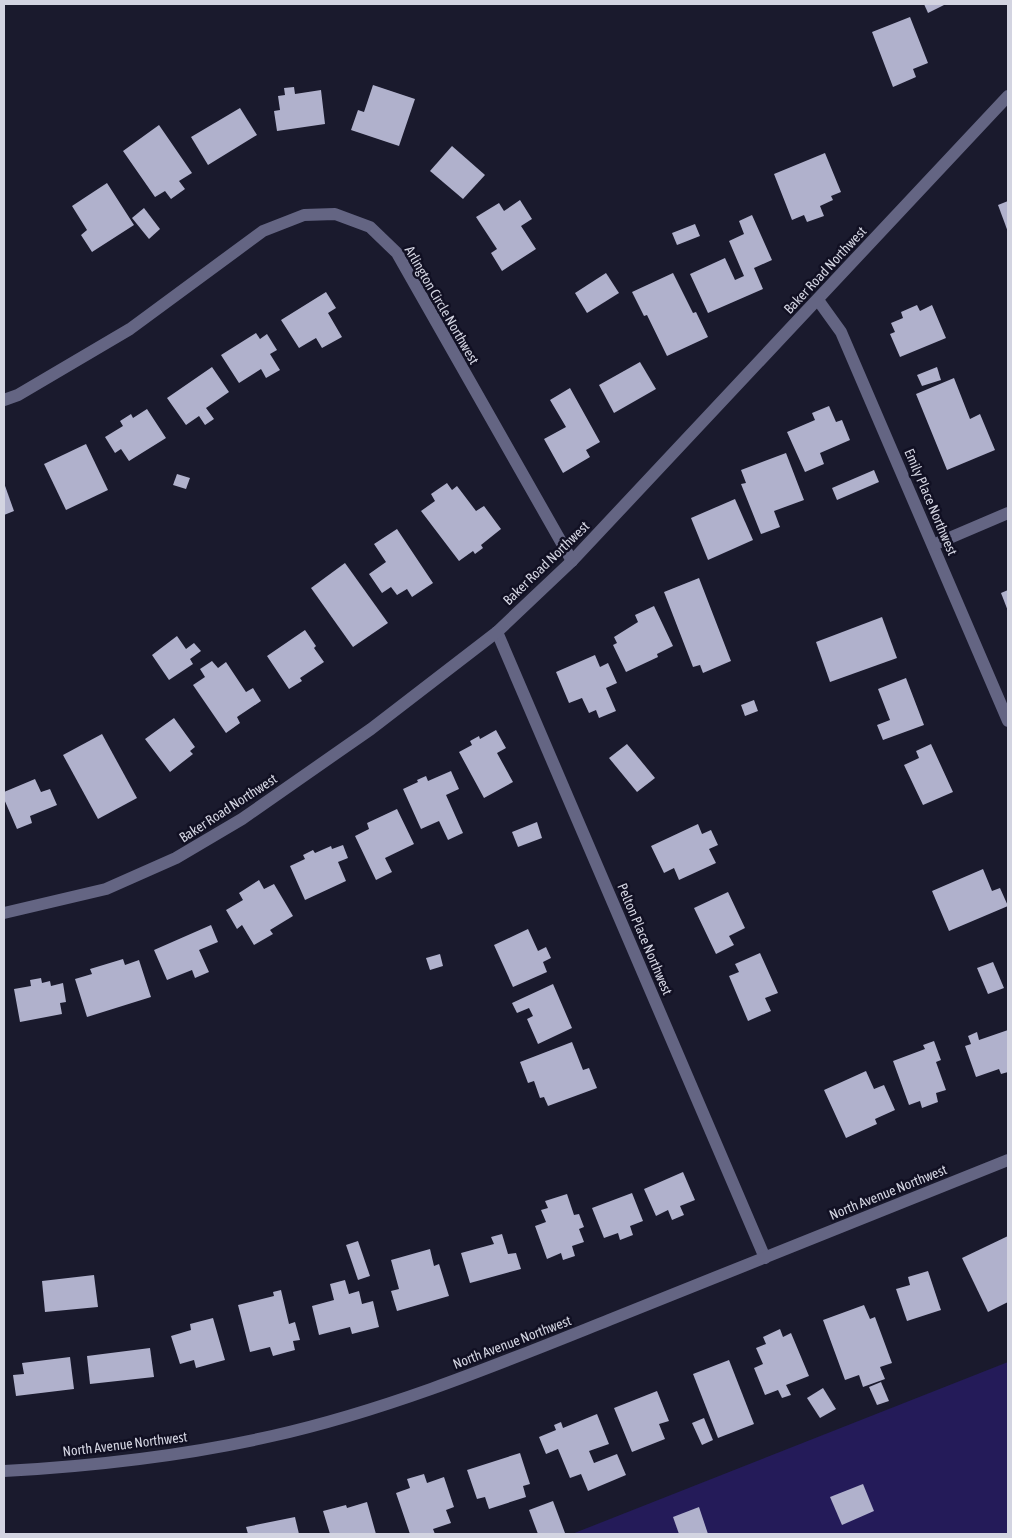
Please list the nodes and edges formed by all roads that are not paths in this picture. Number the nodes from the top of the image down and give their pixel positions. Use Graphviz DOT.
graph roads {
  1 [pos="1008,96"];
  2 [pos="818,300"];
  3 [pos="4,400"];
  4 [pos="1008,512"];
  5 [pos="932,545"];
  6 [pos="572,561"];
  7 [pos="497,632"];
  8 [pos="1008,721"];
  9 [pos="4,913"];
  10 [pos="1008,1160"];
  11 [pos="765,1258"];
  12 [pos="4,1471"];
  1 -- 2 [label="street, Baker Road Northwest"];
  2 -- 5 [label="street, Emily Place Northwest"];
  2 -- 6 [label="street, Baker Road Northwest"];
  3 -- 6 [label="street, Arlington Circle Northwest"];
  4 -- 5 [label="street"];
  5 -- 8 [label="street, Emily Place Northwest"];
  6 -- 7 [label="street, Baker Road Northwest"];
  7 -- 9 [label="street, Baker Road Northwest"];
  7 -- 11 [label="street, Pelton Place Northwest"];
  10 -- 11 [label="street, North Avenue Northwest"];
  11 -- 12 [label="street, North Avenue Northwest"];
}
